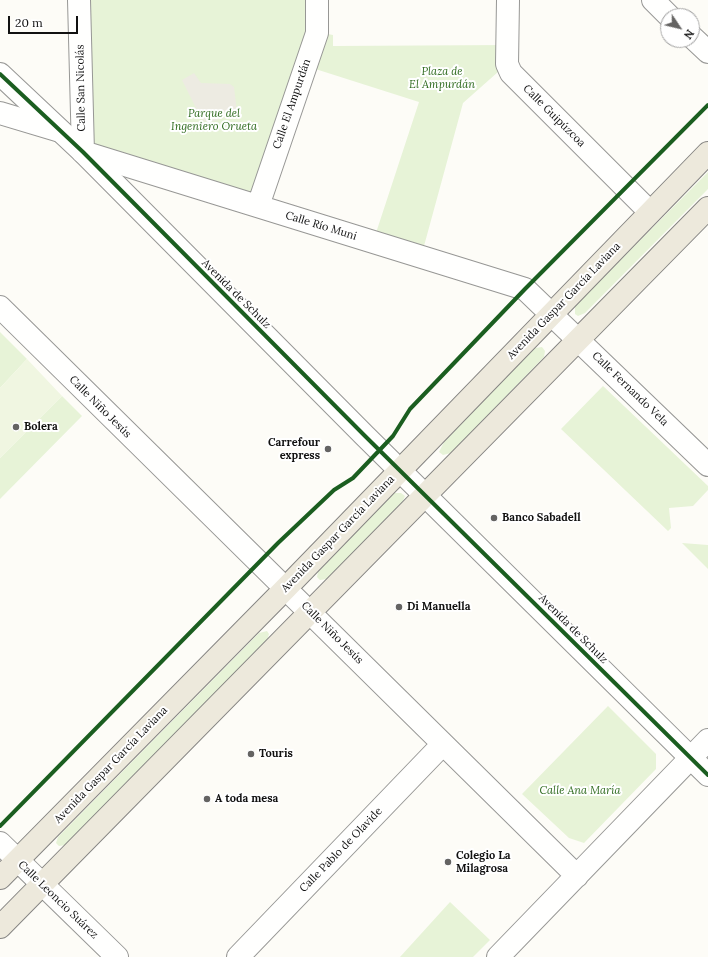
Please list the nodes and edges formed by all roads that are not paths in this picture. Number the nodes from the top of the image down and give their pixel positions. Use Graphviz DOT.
graph roads {
  1 [pos="79,0"];
  2 [pos="317,0"];
  3 [pos="508,0"];
  4 [pos="653,0"];
  5 [pos="662,8"];
  6 [pos="700,44"];
  7 [pos="708,52"];
  8 [pos="0,74"];
  9 [pos="0,113"];
  10 [pos="60,131"];
  11 [pos="83,152"];
  12 [pos="708,154"];
  13 [pos="258,206"];
  14 [pos="708,208"];
  15 [pos="650,212"];
  16 [pos="0,307"];
  17 [pos="551,314"];
  18 [pos="579,339"];
  19 [pos="708,465"];
  20 [pos="400,470"];
  21 [pos="425,496"];
  22 [pos="286,588"];
  23 [pos="310,612"];
  24 [pos="708,740"];
  25 [pos="443,744"];
  26 [pos="691,758"];
  27 [pos="708,775"];
  28 [pos="0,842"];
  29 [pos="18,860"];
  30 [pos="577,876"];
  31 [pos="0,878"];
  32 [pos="42,884"];
  33 [pos="0,927"];
  34 [pos="117,957"];
  35 [pos="238,957"];
  36 [pos="498,957"];
  1 -- 11 [label="street, Calle San Nicolás"];
  2 -- 13 [label="street, Calle El Ampurdán"];
  3 -- 15 [label="street, Calle Guipúzcoa"];
  4 -- 5 [label="street"];
  6 -- 7 [label="street"];
  8 -- 10 [label="street, Avenida de Schulz"];
  9 -- 10 [label="street"];
  10 -- 11 [label="street, Avenida de Schulz"];
  11 -- 13 [label="street, Calle Río Muni"];
  11 -- 20 [label="street, Avenida de Schulz"];
  12 -- 15 [label="main road, Avenida Gaspar García Laviana"];
  13 -- 17 [label="street, Calle Río Muni"];
  14 -- 18 [label="main road"];
  15 -- 17 [label="main road, Avenida Gaspar García Laviana"];
  16 -- 22 [label="street, Calle Niño Jesús"];
  17 -- 18 [label="street, Calle Fernando Vela"];
  17 -- 20 [label="main road, Avenida Gaspar García Laviana"];
  18 -- 19 [label="street, Calle Fernando Vela"];
  18 -- 21 [label="main road"];
  20 -- 21 [label="street, Avenida de Schulz"];
  20 -- 22 [label="main road, Avenida Gaspar García Laviana"];
  21 -- 23 [label="main road"];
  21 -- 26 [label="street, Avenida de Schulz"];
  22 -- 23 [label="street, Calle Niño Jesús"];
  22 -- 29 [label="main road, Avenida Gaspar García Laviana"];
  23 -- 25 [label="street, Calle Niño Jesús"];
  23 -- 32 [label="main road"];
  24 -- 26 [label="street"];
  25 -- 30 [label="street, Calle Niño Jesús"];
  25 -- 35 [label="street, Calle Pablo de Olavide"];
  26 -- 27 [label="street, Avenida de Schulz"];
  26 -- 30 [label="street"];
  28 -- 29 [label="street, Calle Leoncio Suárez"];
  29 -- 31 [label="main road, Avenida Gaspar García Laviana"];
  29 -- 32 [label="street, Calle Leoncio Suárez"];
  30 -- 36 [label="street"];
  32 -- 33 [label="main road"];
  32 -- 34 [label="street, Calle Leoncio Suárez"];
}
